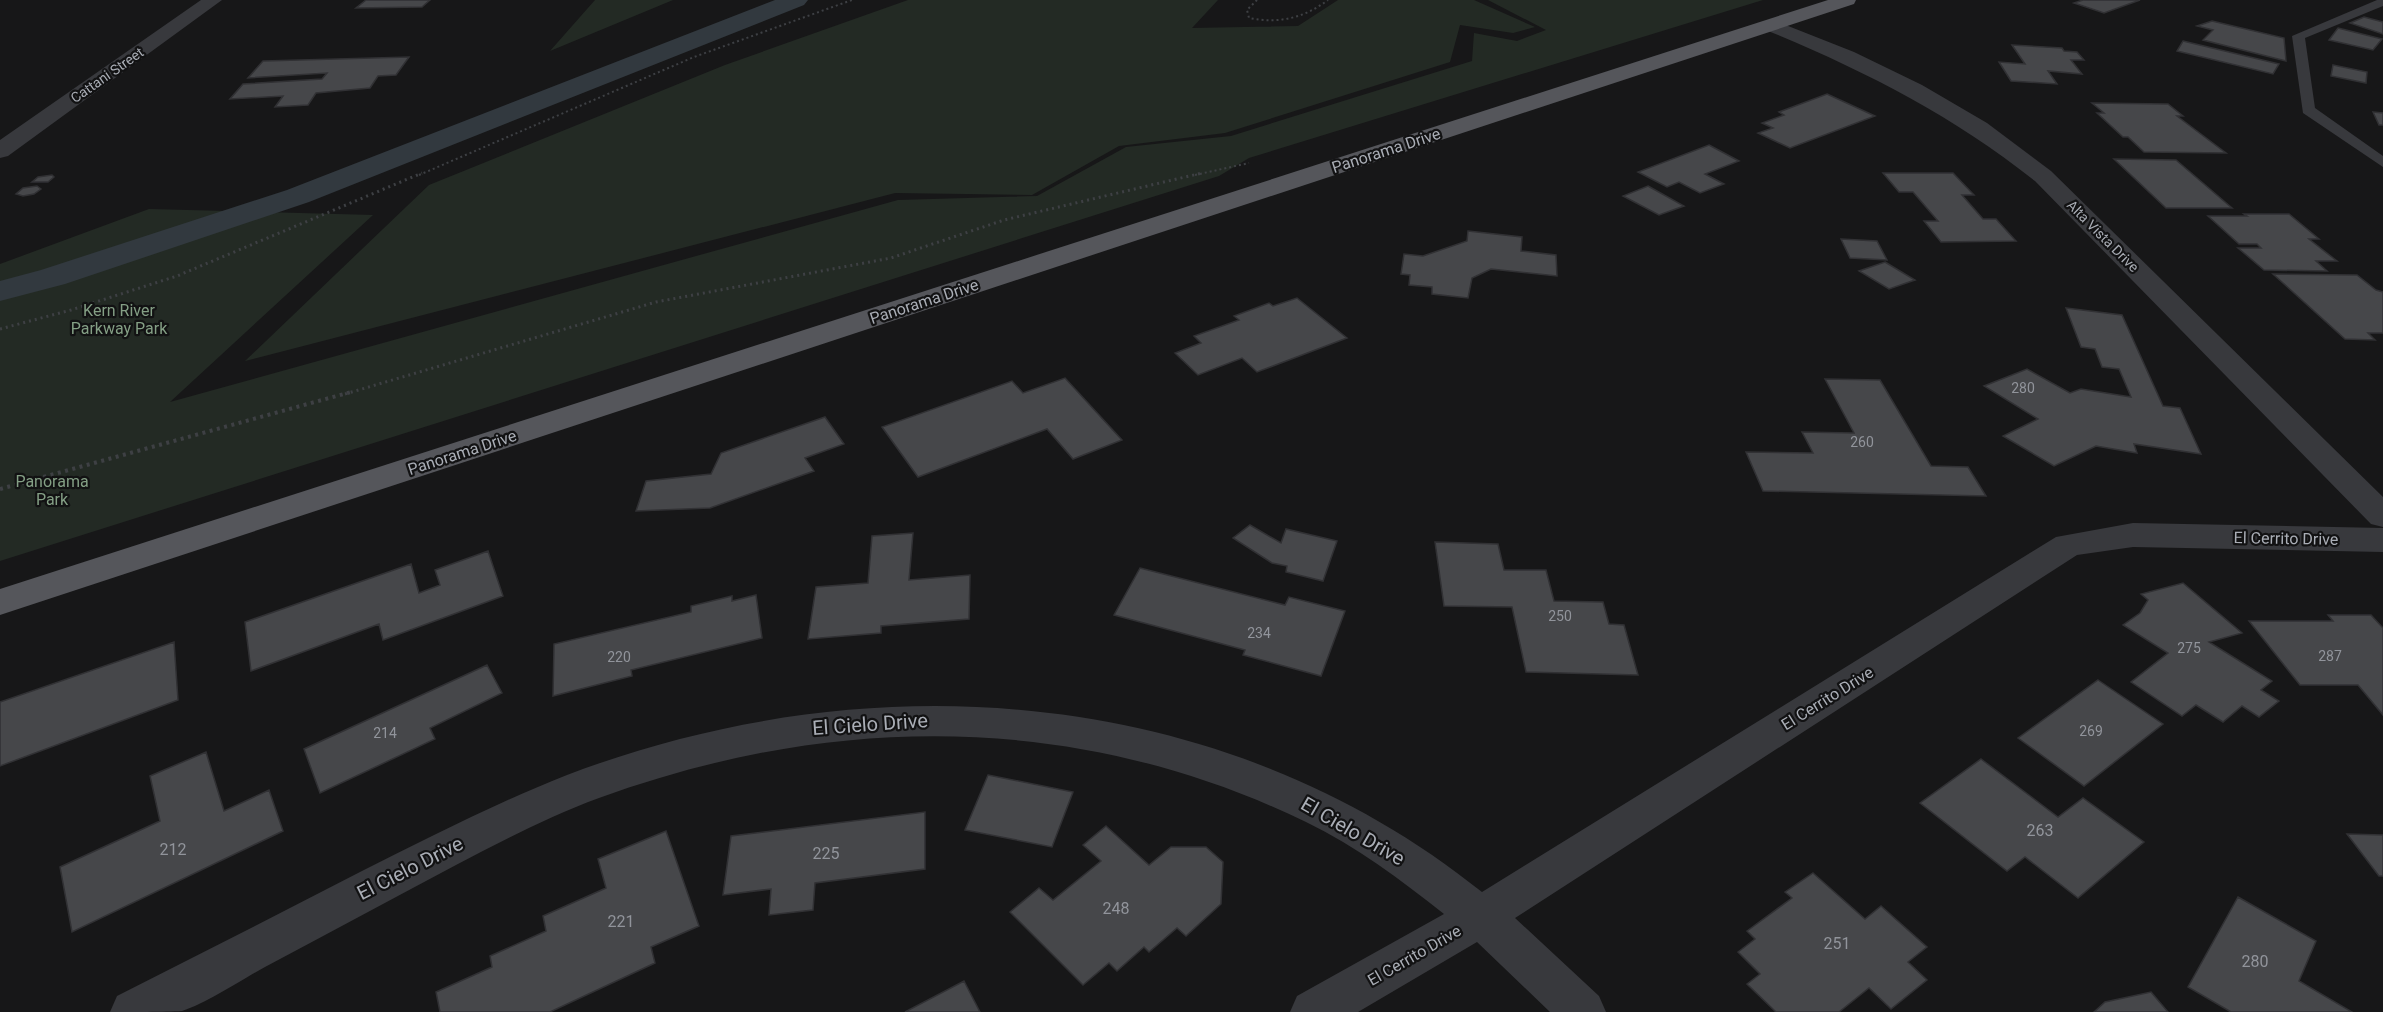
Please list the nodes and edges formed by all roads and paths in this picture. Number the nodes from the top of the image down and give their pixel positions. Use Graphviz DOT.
graph roads {
  1 [pos="213,0"];
  2 [pos="852,0"];
  3 [pos="1257,0"];
  4 [pos="1328,0"];
  5 [pos="1847,0"];
  6 [pos="2383,2"];
  7 [pos="1773,26"];
  8 [pos="0,151"];
  9 [pos="1252,163"];
  10 [pos="2383,163"];
  11 [pos="0,329"];
  12 [pos="0,489"];
  13 [pos="2383,516"];
  14 [pos="2383,540"];
  15 [pos="0,602"];
  16 [pos="1481,916"];
  17 [pos="134,1012"];
  18 [pos="1314,1012"];
  19 [pos="1582,1012"];
  1 -- 8 [label="street, Cattani Street"];
  2 -- 11 [label="path"];
  3 -- 4 [label="path"];
  5 -- 7 [label="main road, Panorama Drive"];
  6 -- 10 [label="lane"];
  7 -- 13 [label="street, Alta Vista Drive"];
  7 -- 15 [label="main road, Panorama Drive"];
  9 -- 12 [label="path"];
  14 -- 16 [label="street, El Cerrito Drive"];
  16 -- 17 [label="street, El Cielo Drive"];
  16 -- 18 [label="street, El Cerrito Drive"];
  16 -- 19 [label="street, El Cielo Drive"];
}
